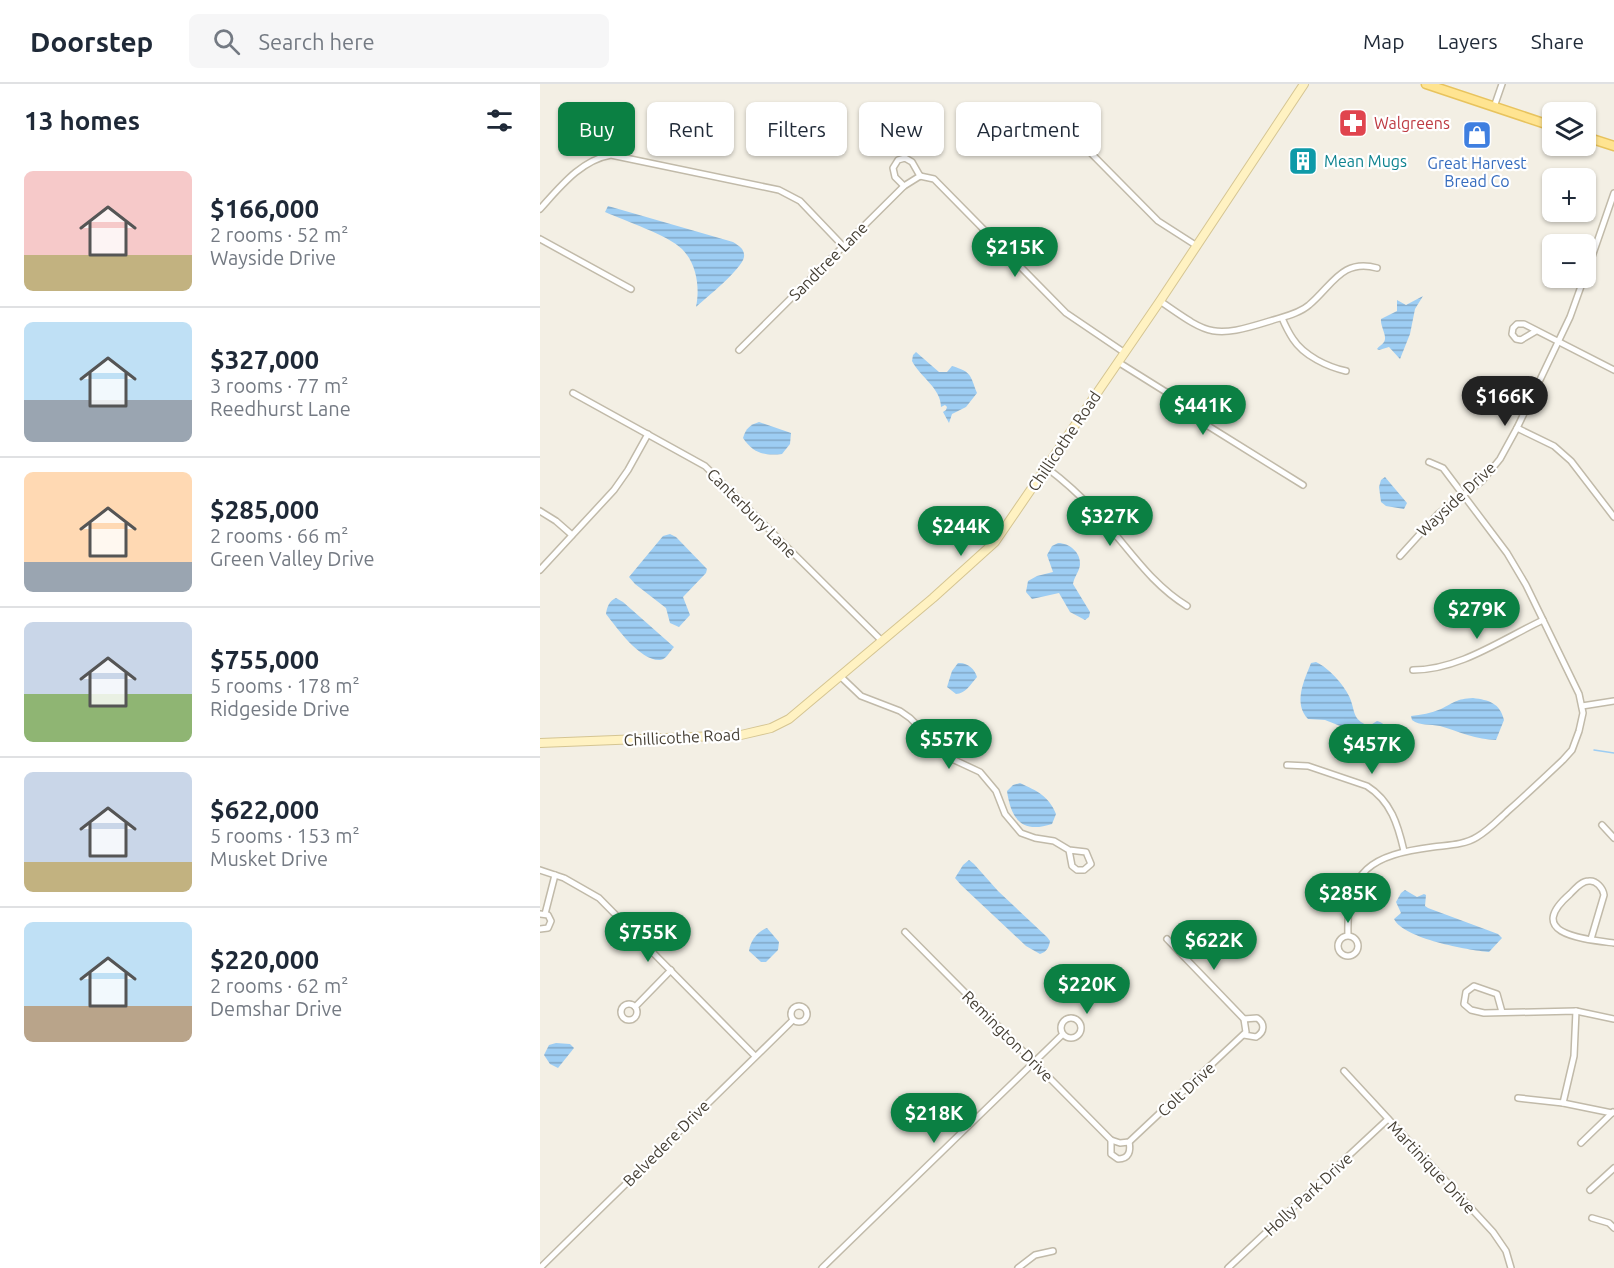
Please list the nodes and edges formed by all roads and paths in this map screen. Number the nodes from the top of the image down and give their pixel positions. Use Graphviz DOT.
graph roads {
  1 [pos="1304,84"];
  2 [pos="1426,84"];
  3 [pos="1502,84"];
  4 [pos="1494,107"];
  5 [pos="1542,123"];
  6 [pos="1596,140"];
  7 [pos="1614,146"];
  8 [pos="1094,156"];
  9 [pos="920,176"];
  10 [pos="904,186"];
  11 [pos="1614,193"];
  12 [pos="540,208"];
  13 [pos="540,239"];
  14 [pos="1596,245"];
  15 [pos="843,246"];
  16 [pos="1197,246"];
  17 [pos="1377,268"];
  18 [pos="1581,288"];
  19 [pos="631,289"];
  20 [pos="1160,301"];
  21 [pos="1282,318"];
  22 [pos="1536,331"];
  23 [pos="1558,342"];
  24 [pos="739,350"];
  25 [pos="1125,353"];
  26 [pos="1118,362"];
  27 [pos="1614,370"];
  28 [pos="1346,371"];
  29 [pos="573,393"];
  30 [pos="1517,428"];
  31 [pos="648,434"];
  32 [pos="1429,462"];
  33 [pos="1047,468"];
  34 [pos="1303,484"];
  35 [pos="1463,494"];
  36 [pos="540,511"];
  37 [pos="1614,517"];
  38 [pos="572,535"];
  39 [pos="1400,556"];
  40 [pos="540,570"];
  41 [pos="1187,606"];
  42 [pos="1542,620"];
  43 [pos="882,640"];
  44 [pos="1413,670"];
  45 [pos="840,676"];
  46 [pos="1614,701"];
  47 [pos="1582,706"];
  48 [pos="540,743"];
  49 [pos="1287,765"];
  50 [pos="1602,825"];
  51 [pos="1614,825"];
  52 [pos="1608,831"];
  53 [pos="1614,838"];
  54 [pos="1069,850"];
  55 [pos="1404,851"];
  56 [pos="540,870"];
  57 [pos="555,875"];
  58 [pos="543,914"];
  59 [pos="540,928"];
  60 [pos="905,932"];
  61 [pos="1348,935"];
  62 [pos="1167,939"];
  63 [pos="1591,939"];
  64 [pos="1614,943"];
  65 [pos="671,970"];
  66 [pos="635,1007"];
  67 [pos="1576,1011"];
  68 [pos="1502,1012"];
  69 [pos="1244,1019"];
  70 [pos="1614,1019"];
  71 [pos="793,1020"];
  72 [pos="1062,1035"];
  73 [pos="1244,1035"];
  74 [pos="755,1056"];
  75 [pos="1035,1062"];
  76 [pos="1344,1071"];
  77 [pos="1518,1098"];
  78 [pos="1563,1103"];
  79 [pos="1613,1112"];
  80 [pos="1388,1119"];
  81 [pos="1111,1140"];
  82 [pos="1129,1142"];
  83 [pos="1581,1143"];
  84 [pos="1614,1168"];
  85 [pos="1590,1190"];
  86 [pos="1592,1218"];
  87 [pos="1614,1228"];
  88 [pos="1053,1251"];
  89 [pos="540,1268"];
  90 [pos="822,1268"];
  91 [pos="1018,1268"];
  92 [pos="1228,1268"];
  93 [pos="1511,1268"];
  1 -- 16 [label="street, Chillicothe Road"];
  2 -- 4 [label="main road"];
  3 -- 4 [label="street"];
  4 -- 5 [label="main road"];
  6 -- 7 [label="main road"];
  8 -- 16 [label="street"];
  9 -- 10 [label="street, Sandtree Lane"];
  9 -- 10 [label="street"];
  9 -- 25 [label="street"];
  10 -- 15 [label="street, Sandtree Lane"];
  11 -- 14 [label="street, Wayside Drive"];
  12 -- 15 [label="street"];
  13 -- 19 [label="street"];
  15 -- 24 [label="street, Sandtree Lane"];
  16 -- 20 [label="street, Chillicothe Road"];
  17 -- 21 [label="street"];
  18 -- 23 [label="street, Wayside Drive"];
  20 -- 21 [label="street"];
  20 -- 25 [label="street, Chillicothe Road"];
  21 -- 28 [label="street"];
  22 -- 23 [label="street"];
  23 -- 27 [label="street"];
  23 -- 30 [label="street, Wayside Drive"];
  25 -- 26 [label="street, Chillicothe Road"];
  26 -- 33 [label="street, Chillicothe Road"];
  26 -- 34 [label="street"];
  29 -- 31 [label="street, Canterbury Lane"];
  30 -- 35 [label="street, Wayside Drive"];
  30 -- 37 [label="street"];
  31 -- 38 [label="street"];
  31 -- 43 [label="street, Canterbury Lane"];
  32 -- 35 [label="street"];
  33 -- 41 [label="street"];
  33 -- 43 [label="street, Chillicothe Road"];
  35 -- 39 [label="street, Wayside Drive"];
  35 -- 42 [label="street"];
  36 -- 38 [label="street"];
  38 -- 40 [label="street"];
  42 -- 44 [label="street"];
  42 -- 47 [label="street"];
  43 -- 45 [label="street, Chillicothe Road"];
  45 -- 48 [label="street, Chillicothe Road"];
  45 -- 54 [label="street"];
  46 -- 47 [label="street"];
  47 -- 55 [label="street"];
  49 -- 55 [label="street"];
  50 -- 52 [label="street"];
  51 -- 52 [label="street"];
  52 -- 53 [label="street"];
  54 -- 54 [label="street"];
  55 -- 61 [label="street"];
  56 -- 57 [label="street"];
  57 -- 58 [label="street"];
  57 -- 65 [label="street"];
  58 -- 59 [label="street"];
  60 -- 75 [label="street, Remington Drive"];
  62 -- 69 [label="street"];
  63 -- 63 [label="street"];
  63 -- 64 [label="street"];
  65 -- 66 [label="street"];
  65 -- 74 [label="street"];
  67 -- 68 [label="street"];
  67 -- 70 [label="street"];
  67 -- 78 [label="street"];
  68 -- 68 [label="street"];
  69 -- 73 [label="street"];
  69 -- 73 [label="street, Colt Drive"];
  71 -- 74 [label="street, Belvedere Drive"];
  72 -- 75 [label="street"];
  73 -- 82 [label="street, Colt Drive"];
  74 -- 89 [label="street, Belvedere Drive"];
  75 -- 81 [label="street, Remington Drive"];
  75 -- 90 [label="street"];
  76 -- 80 [label="street, Martinique Drive"];
  77 -- 78 [label="street"];
  78 -- 79 [label="street"];
  79 -- 83 [label="street"];
  80 -- 92 [label="street, Holly Park Drive"];
  80 -- 93 [label="street, Martinique Drive"];
  81 -- 82 [label="street"];
  81 -- 82 [label="street, Colt Drive"];
  84 -- 85 [label="street"];
  86 -- 87 [label="street"];
  88 -- 91 [label="street"];
}
